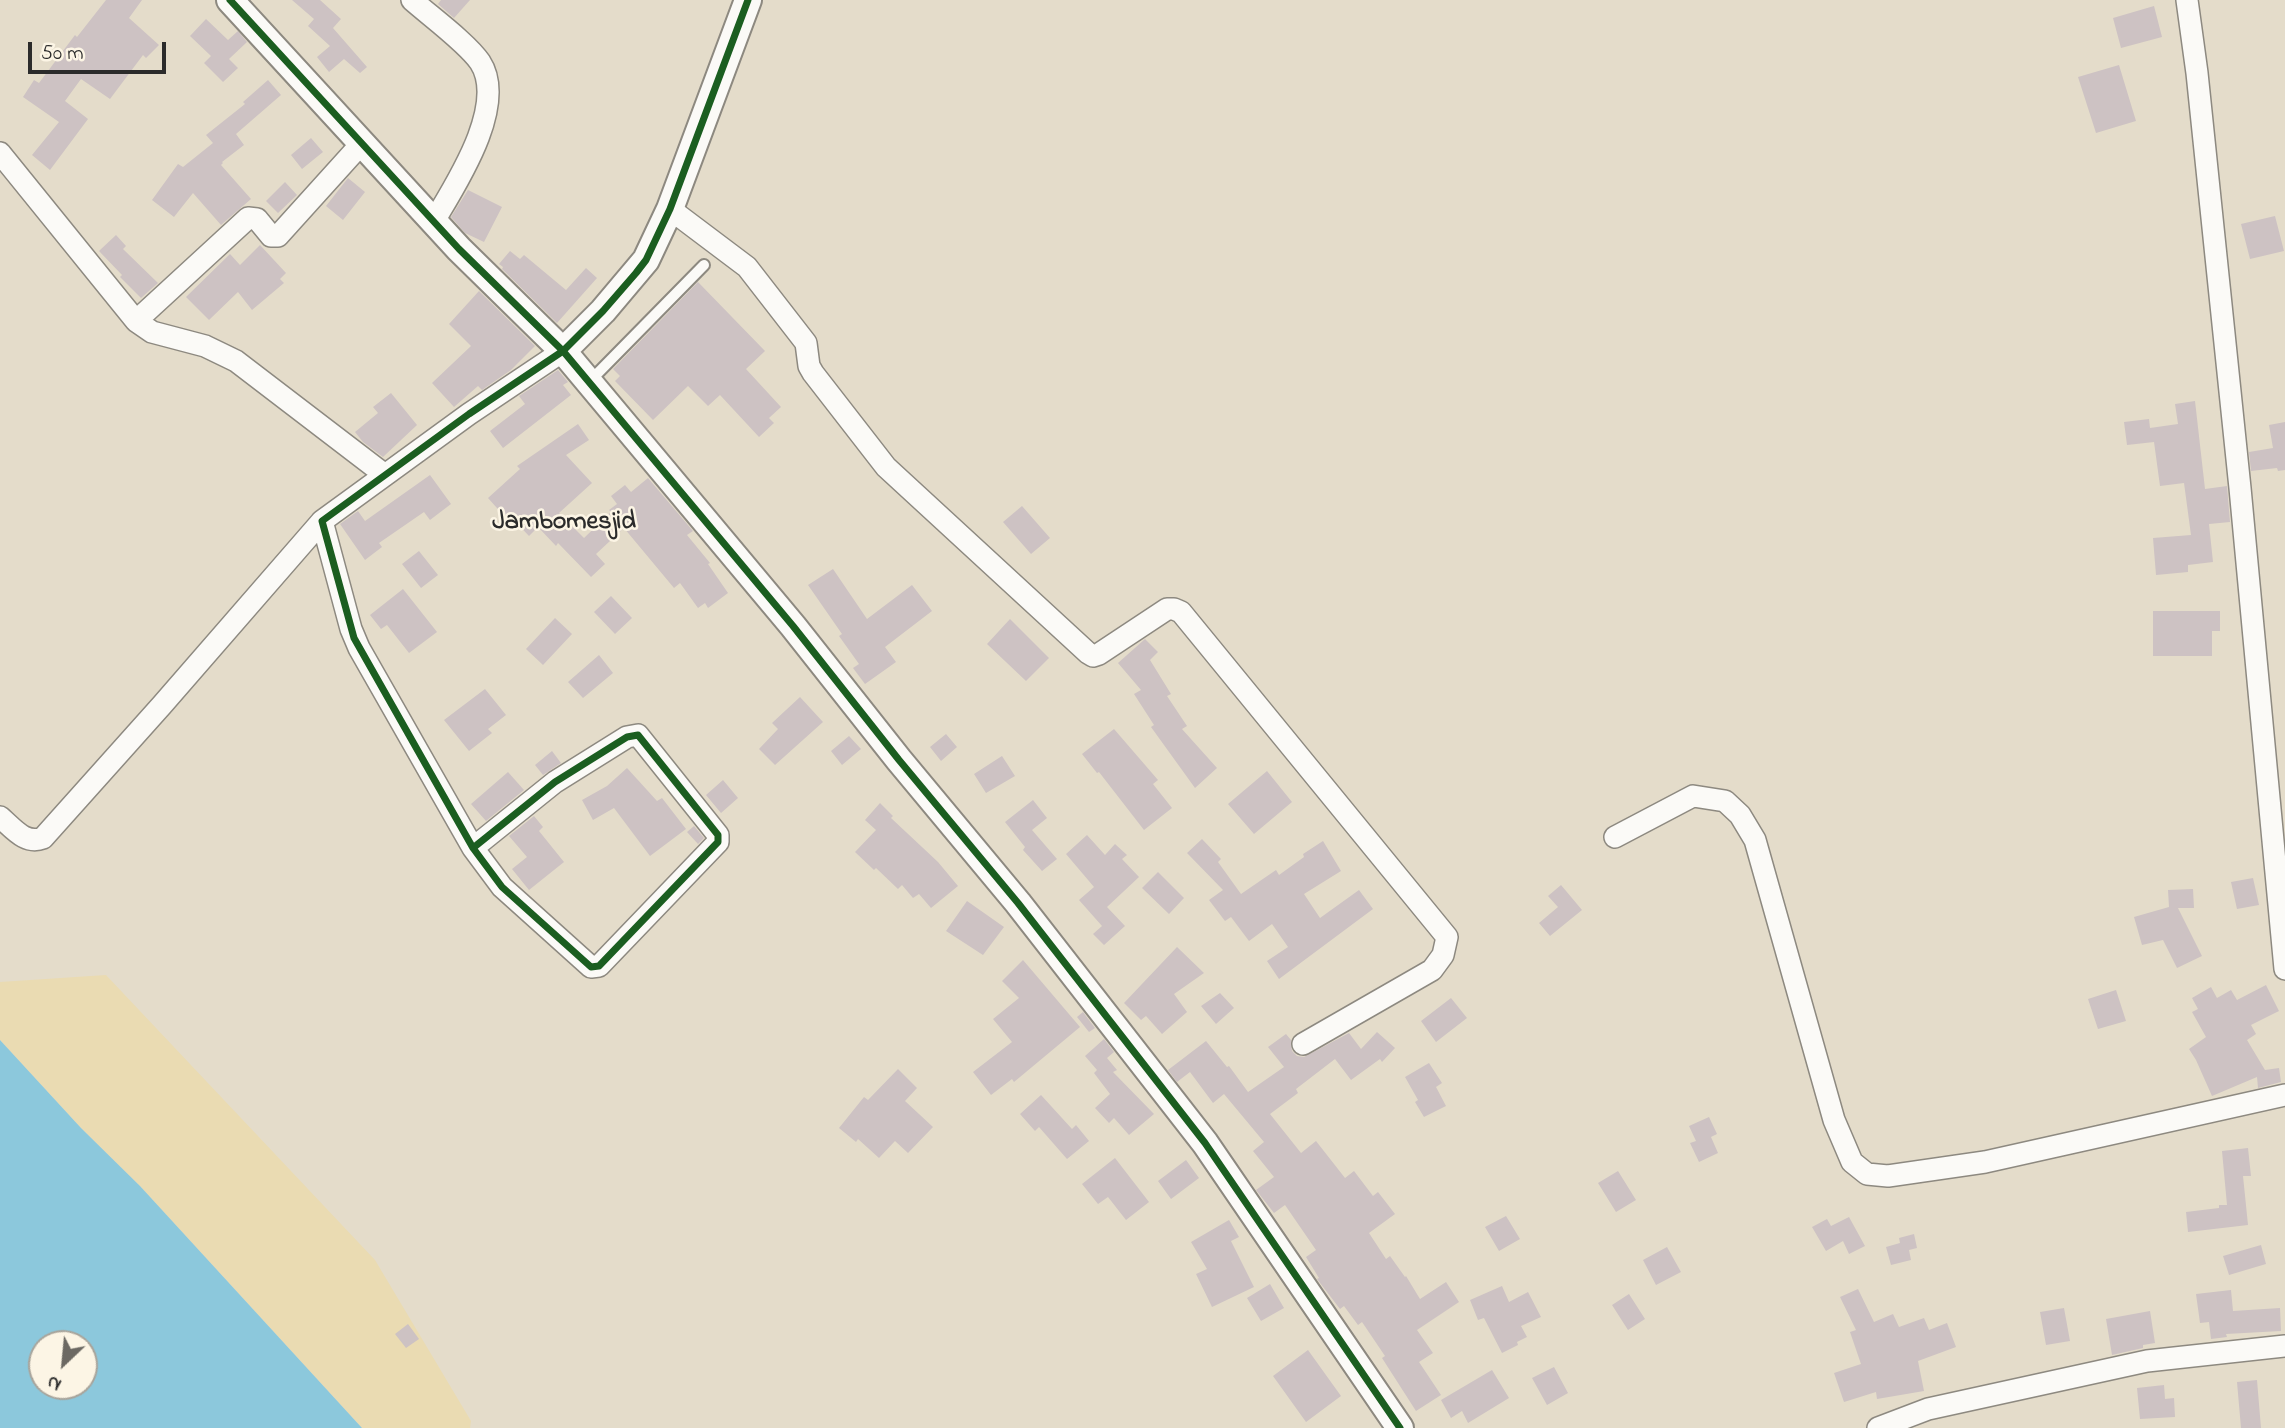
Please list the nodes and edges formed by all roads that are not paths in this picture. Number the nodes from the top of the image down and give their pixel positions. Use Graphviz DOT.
graph roads {
  1 [pos="230,0"];
  2 [pos="412,0"];
  3 [pos="748,0"];
  4 [pos="2187,0"];
  5 [pos="362,143"];
  6 [pos="0,153"];
  7 [pos="670,209"];
  8 [pos="433,221"];
  9 [pos="704,265"];
  10 [pos="136,321"];
  11 [pos="563,351"];
  12 [pos="589,382"];
  13 [pos="385,475"];
  14 [pos="317,526"];
  15 [pos="0,817"];
  16 [pos="1615,837"];
  17 [pos="473,848"];
  18 [pos="2285,969"];
  19 [pos="1303,1044"];
  20 [pos="2285,1095"];
  21 [pos="2285,1346"];
  22 [pos="1400,1428"];
  23 [pos="1878,1428"];
  1 -- 5 [label="street"];
  2 -- 8 [label="street"];
  3 -- 7 [label="street"];
  4 -- 18 [label="street"];
  5 -- 8 [label="street"];
  5 -- 10 [label="street"];
  6 -- 10 [label="street"];
  7 -- 11 [label="street"];
  7 -- 19 [label="street"];
  8 -- 11 [label="street"];
  9 -- 12 [label="lane"];
  10 -- 13 [label="street"];
  11 -- 12 [label="street"];
  11 -- 13 [label="street"];
  12 -- 22 [label="street"];
  13 -- 14 [label="street"];
  14 -- 15 [label="street"];
  14 -- 17 [label="street"];
  16 -- 20 [label="street"];
  17 -- 17 [label="street"];
  21 -- 23 [label="street"];
}
